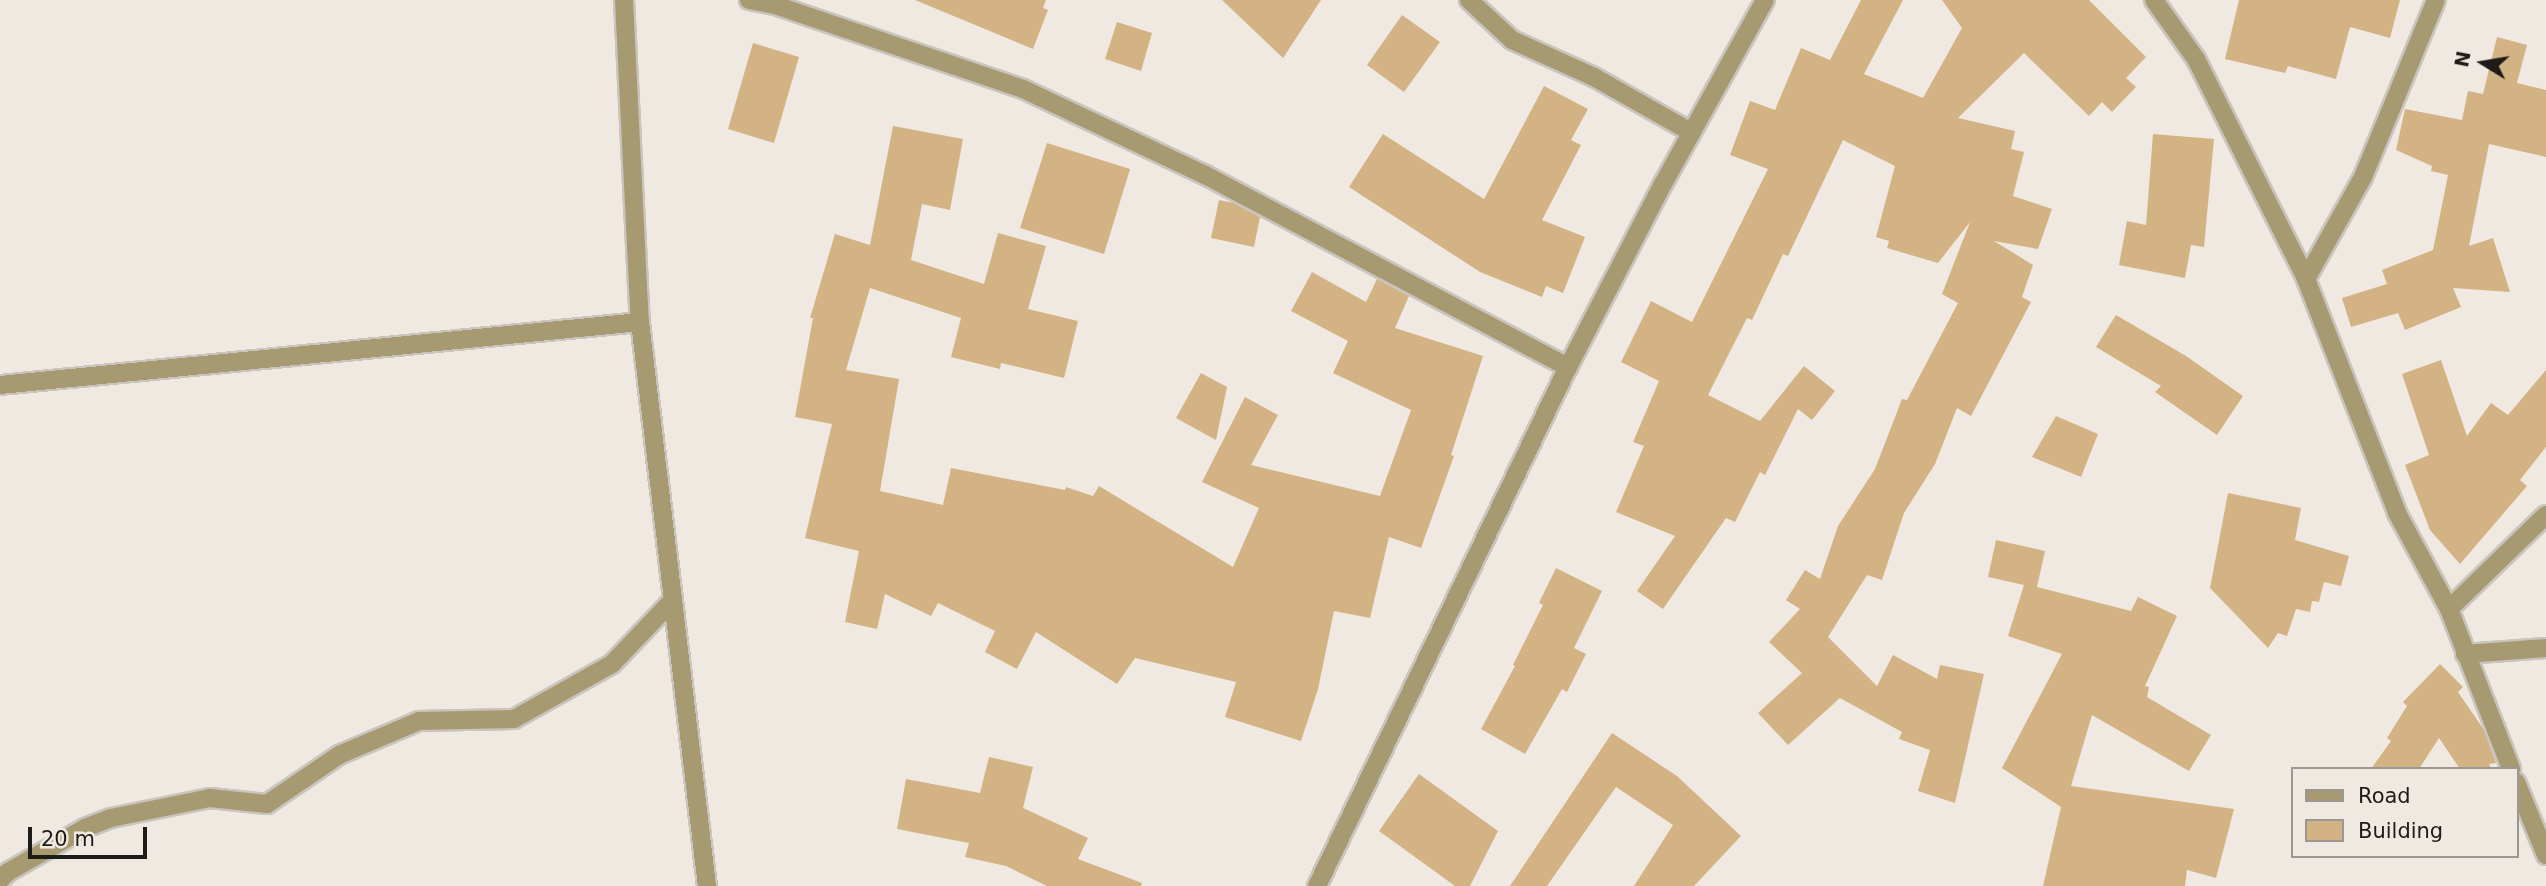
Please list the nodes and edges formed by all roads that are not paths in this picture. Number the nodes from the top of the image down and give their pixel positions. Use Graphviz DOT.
graph roads {
  1 [pos="624,0"];
  2 [pos="749,0"];
  3 [pos="1469,0"];
  4 [pos="1765,0"];
  5 [pos="2154,0"];
  6 [pos="2436,0"];
  7 [pos="1692,132"];
  8 [pos="2306,279"];
  9 [pos="640,322"];
  10 [pos="1568,367"];
  11 [pos="0,384"];
  12 [pos="2546,515"];
  13 [pos="673,600"];
  14 [pos="2449,609"];
  15 [pos="2546,648"];
  16 [pos="2465,654"];
  17 [pos="2510,767"];
  18 [pos="2518,787"];
  19 [pos="2546,855"];
  20 [pos="0,880"];
  21 [pos="707,886"];
  22 [pos="1317,886"];
  1 -- 9 [label="street"];
  2 -- 10 [label="street"];
  3 -- 7 [label="street"];
  4 -- 7 [label="street"];
  5 -- 8 [label="street"];
  6 -- 8 [label="street"];
  7 -- 10 [label="street"];
  8 -- 14 [label="street"];
  9 -- 11 [label="street"];
  9 -- 13 [label="street"];
  10 -- 22 [label="street"];
  12 -- 14 [label="street"];
  13 -- 20 [label="street"];
  13 -- 21 [label="street"];
  14 -- 16 [label="street"];
  15 -- 16 [label="street"];
  16 -- 17 [label="street"];
  18 -- 19 [label="street"];
}
